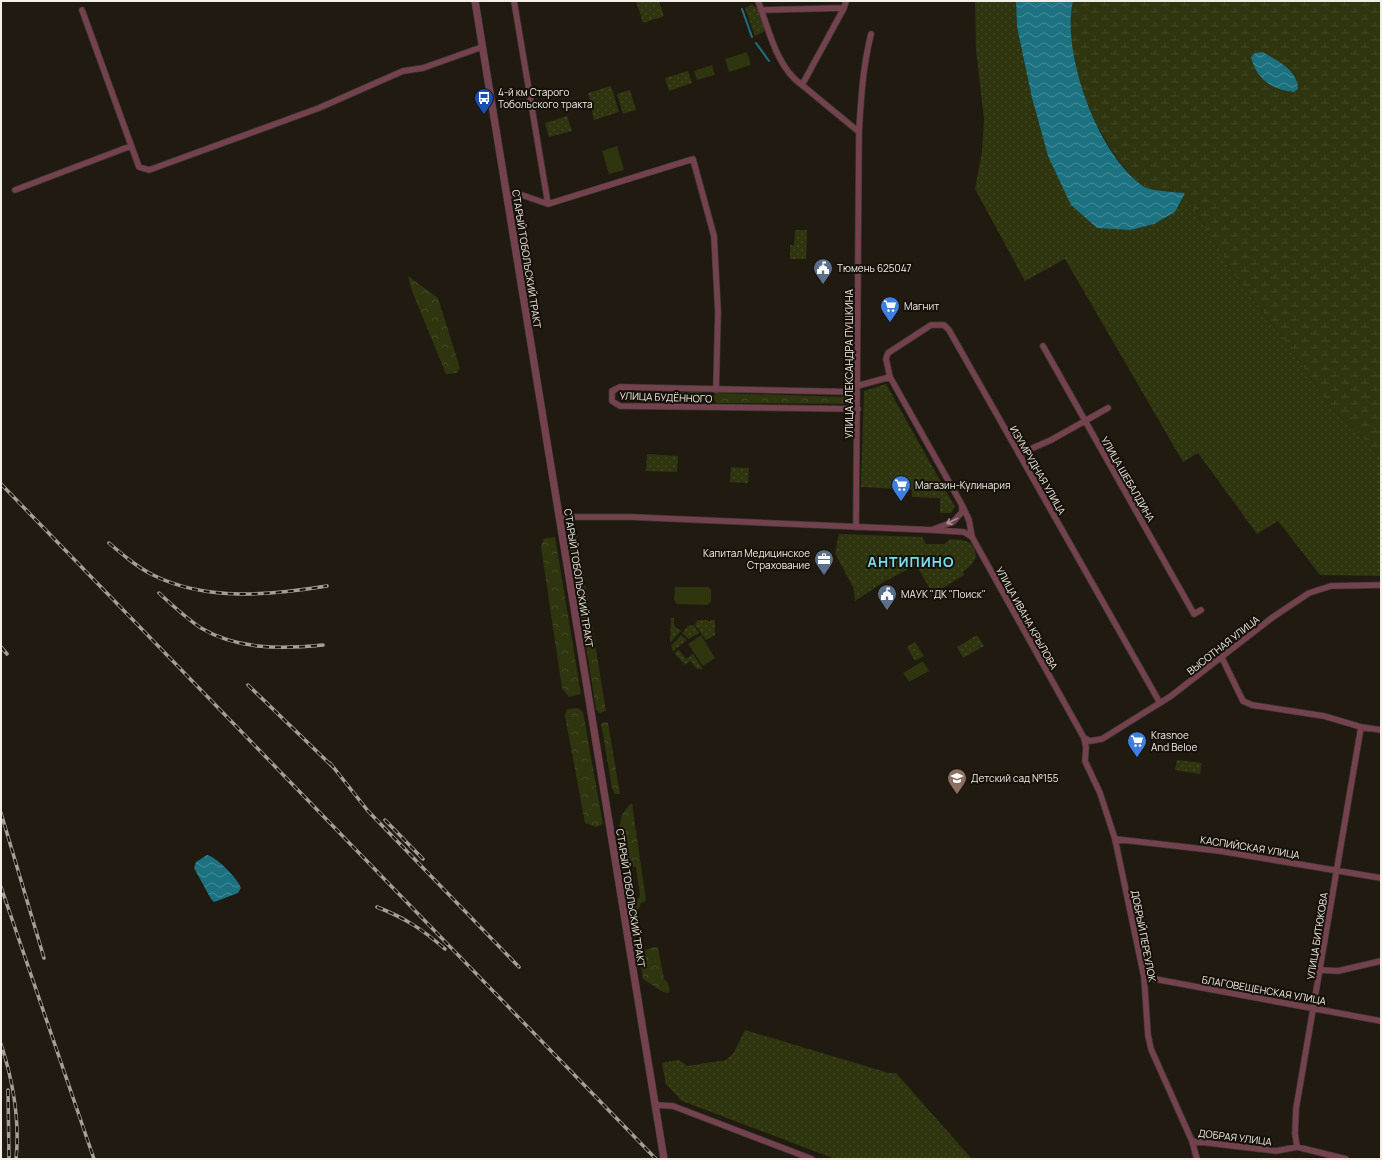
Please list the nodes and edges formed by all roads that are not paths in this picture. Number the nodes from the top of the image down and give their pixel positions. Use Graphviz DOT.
graph roads {
  1 [pos="475,1"];
  2 [pos="514,1"];
  3 [pos="758,1"];
  4 [pos="846,1"];
  5 [pos="844,8"];
  6 [pos="82,10"];
  7 [pos="761,10"];
  8 [pos="871,34"];
  9 [pos="482,47"];
  10 [pos="802,85"];
  11 [pos="859,132"];
  12 [pos="131,146"];
  13 [pos="15,190"];
  14 [pos="507,195"];
  15 [pos="548,204"];
  16 [pos="1043,346"];
  17 [pos="890,377"];
  18 [pos="857,386"];
  19 [pos="716,390"];
  20 [pos="858,392"];
  21 [pos="1108,408"];
  22 [pos="858,409"];
  23 [pos="1085,421"];
  24 [pos="1019,454"];
  25 [pos="962,505"];
  26 [pos="559,517"];
  27 [pos="856,527"];
  28 [pos="932,530"];
  29 [pos="972,537"];
  30 [pos="1381,585"];
  31 [pos="1201,610"];
  32 [pos="1222,658"];
  33 [pos="1160,704"];
  34 [pos="1361,727"];
  35 [pos="1381,730"];
  36 [pos="1084,738"];
  37 [pos="1116,839"];
  38 [pos="1337,870"];
  39 [pos="1381,878"];
  40 [pos="1381,961"];
  41 [pos="1321,970"];
  42 [pos="1144,977"];
  43 [pos="1313,1008"];
  44 [pos="1381,1021"];
  45 [pos="655,1105"];
  46 [pos="1192,1141"];
  47 [pos="1297,1147"];
  48 [pos="664,1159"];
  49 [pos="812,1159"];
  50 [pos="1197,1159"];
  51 [pos="1346,1159"];
  1 -- 9 [label="street, СТАРЫЙ ТОБОЛЬСКИЙ ТРАКТ"];
  2 -- 15 [label="street"];
  3 -- 7 [label="street"];
  4 -- 5 [label="street"];
  5 -- 7 [label="street"];
  5 -- 10 [label="street"];
  6 -- 12 [label="street"];
  7 -- 10 [label="street"];
  8 -- 11 [label="street, УЛИЦА АЛЕКСАНДРА ПУШКИНА"];
  9 -- 12 [label="street"];
  9 -- 14 [label="street, СТАРЫЙ ТОБОЛЬСКИЙ ТРАКТ"];
  10 -- 11 [label="street"];
  11 -- 18 [label="street, УЛИЦА АЛЕКСАНДРА ПУШКИНА"];
  12 -- 13 [label="street"];
  14 -- 15 [label="street"];
  14 -- 26 [label="street, СТАРЫЙ ТОБОЛЬСКИЙ ТРАКТ"];
  15 -- 19 [label="street"];
  16 -- 23 [label="street, УЛИЦА ШЕБАЛДИНА"];
  17 -- 18 [label="street"];
  17 -- 24 [label="street, ИЗУМРУДНАЯ УЛИЦА"];
  17 -- 25 [label="street, УЛИЦА ИВАНА КРЫЛОВА"];
  18 -- 20 [label="street, УЛИЦА АЛЕКСАНДРА ПУШКИНА"];
  19 -- 20 [label="street, УЛИЦА БУДЁННОГО"];
  19 -- 22 [label="street, УЛИЦА БУДЁННОГО"];
  20 -- 22 [label="street, УЛИЦА АЛЕКСАНДРА ПУШКИНА"];
  21 -- 23 [label="street"];
  22 -- 27 [label="street, УЛИЦА АЛЕКСАНДРА ПУШКИНА"];
  23 -- 24 [label="street"];
  23 -- 31 [label="street, УЛИЦА ШЕБАЛДИНА"];
  24 -- 33 [label="street, ИЗУМРУДНАЯ УЛИЦА"];
  25 -- 28 [label="street, one-way"];
  25 -- 29 [label="street, УЛИЦА ИВАНА КРЫЛОВА"];
  26 -- 27 [label="street"];
  26 -- 45 [label="street, СТАРЫЙ ТОБОЛЬСКИЙ ТРАКТ"];
  27 -- 28 [label="street"];
  28 -- 29 [label="street"];
  29 -- 36 [label="street, УЛИЦА ИВАНА КРЫЛОВА"];
  30 -- 32 [label="street, ВЫСОТНАЯ УЛИЦА"];
  32 -- 33 [label="street, ВЫСОТНАЯ УЛИЦА"];
  32 -- 34 [label="street"];
  33 -- 36 [label="street, ВЫСОТНАЯ УЛИЦА"];
  34 -- 35 [label="street"];
  34 -- 38 [label="street, УЛИЦА БИТЮКОВА"];
  36 -- 37 [label="street, ДОБРЫЙ ПЕРЕУЛОК"];
  37 -- 38 [label="street, КАСПИЙСКАЯ УЛИЦА"];
  37 -- 42 [label="street, ДОБРЫЙ ПЕРЕУЛОК"];
  38 -- 39 [label="street, КАСПИЙСКАЯ УЛИЦА"];
  38 -- 41 [label="street, УЛИЦА БИТЮКОВА"];
  40 -- 41 [label="street"];
  41 -- 43 [label="street, УЛИЦА БИТЮКОВА"];
  42 -- 43 [label="street, БЛАГОВЕЩЕНСКАЯ УЛИЦА"];
  42 -- 46 [label="street, ДОБРЫЙ ПЕРЕУЛОК"];
  43 -- 44 [label="street, БЛАГОВЕЩЕНСКАЯ УЛИЦА"];
  43 -- 47 [label="street, УЛИЦА БИТЮКОВА"];
  45 -- 48 [label="street, СТАРЫЙ ТОБОЛЬСКИЙ ТРАКТ"];
  45 -- 49 [label="street"];
  46 -- 47 [label="street, ДОБРАЯ УЛИЦА"];
  46 -- 50 [label="street, ДОБРЫЙ ПЕРЕУЛОК"];
  47 -- 51 [label="street, ДОБРАЯ УЛИЦА"];
}
